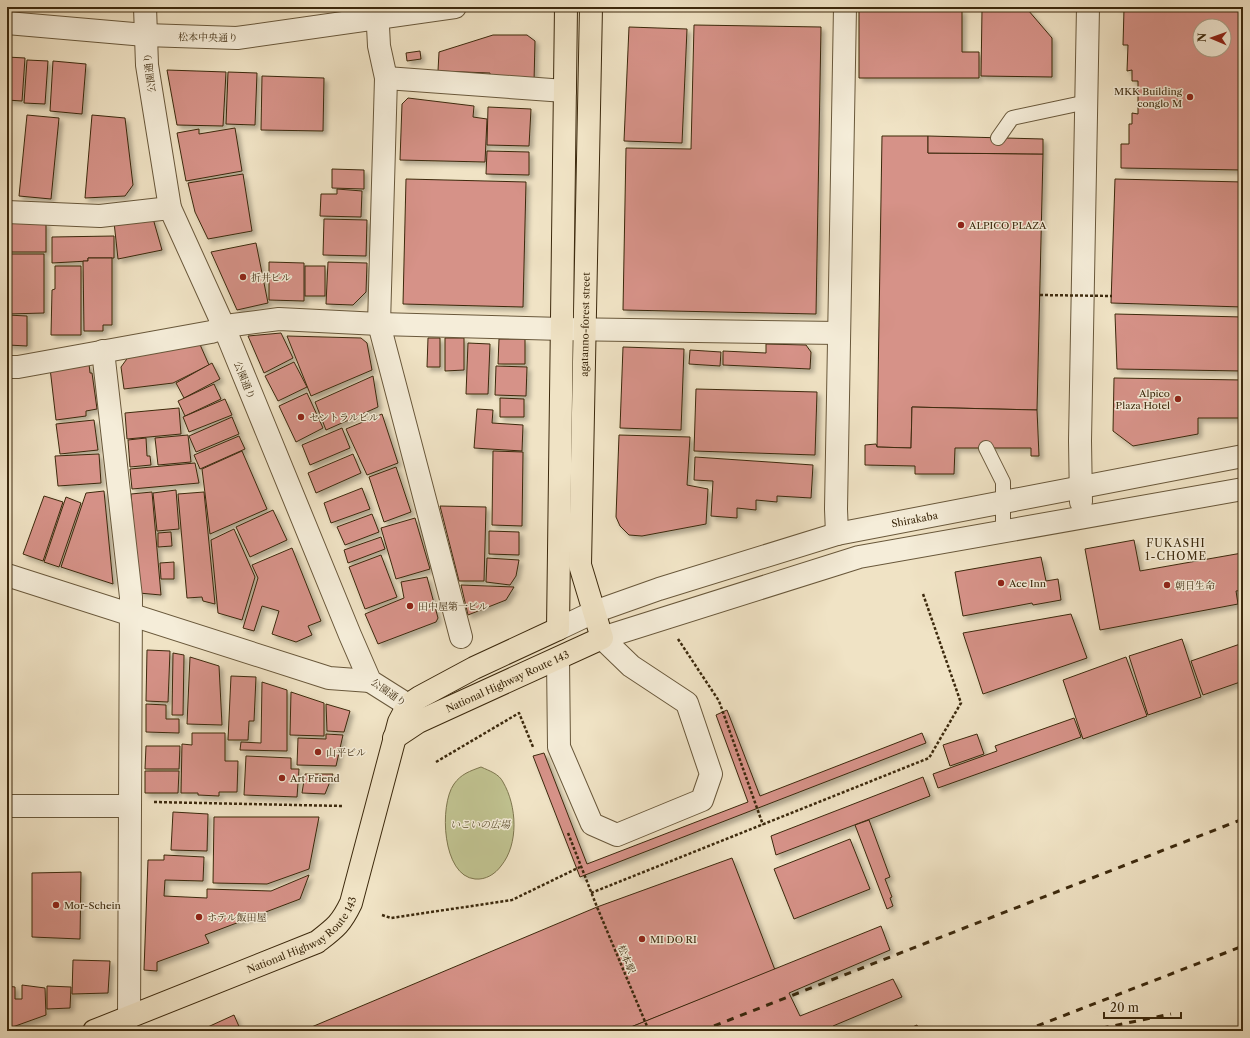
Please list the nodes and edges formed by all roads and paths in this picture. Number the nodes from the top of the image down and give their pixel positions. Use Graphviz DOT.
graph roads {
  1 [pos="145,7"];
  2 [pos="455,7"];
  3 [pos="566,7"];
  4 [pos="591,7"];
  5 [pos="845,7"];
  6 [pos="1088,7"];
  7 [pos="377,13"];
  8 [pos="7,23"];
  9 [pos="146,35"];
  10 [pos="386,78"];
  11 [pos="565,91"];
  12 [pos="1087,102"];
  13 [pos="998,138"];
  14 [pos="170,208"];
  15 [pos="7,212"];
  16 [pos="1040,295"];
  17 [pos="1112,296"];
  18 [pos="379,324"];
  19 [pos="224,328"];
  20 [pos="562,329"];
  21 [pos="584,329"];
  22 [pos="839,333"];
  23 [pos="103,351"];
  24 [pos="7,368"];
  25 [pos="986,448"];
  26 [pos="1243,456"];
  27 [pos="1080,487"];
  28 [pos="1243,489"];
  29 [pos="1003,502"];
  30 [pos="1081,517"];
  31 [pos="1003,530"];
  32 [pos="837,534"];
  33 [pos="7,575"];
  34 [pos="923,594"];
  35 [pos="594,612"];
  36 [pos="131,615"];
  37 [pos="558,629"];
  38 [pos="461,637"];
  39 [pos="602,638"];
  40 [pos="677,638"];
  41 [pos="558,659"];
  42 [pos="370,681"];
  43 [pos="413,713"];
  44 [pos="534,748"];
  45 [pos="436,762"];
  46 [pos="130,804"];
  47 [pos="7,806"];
  48 [pos="343,806"];
  49 [pos="762,825"];
  50 [pos="567,832"];
  51 [pos="580,867"];
  52 [pos="591,893"];
  53 [pos="382,915"];
  54 [pos="129,1018"];
  55 [pos="94,1031"];
  56 [pos="649,1031"];
  1 -- 9 [label="street, 公園通り"];
  2 -- 7 [label="street, 松本中央通り"];
  3 -- 11 [label="highway"];
  4 -- 21 [label="highway, agatanno-forest street"];
  5 -- 22 [label="street"];
  6 -- 12 [label="street"];
  7 -- 9 [label="street, 松本中央通り"];
  7 -- 10 [label="street"];
  8 -- 9 [label="street, 松本中央通り"];
  9 -- 14 [label="street, 公園通り"];
  10 -- 11 [label="street"];
  10 -- 18 [label="street"];
  11 -- 20 [label="highway"];
  12 -- 13 [label="lane"];
  12 -- 27 [label="street"];
  14 -- 15 [label="street"];
  14 -- 19 [label="street, 公園通り"];
  16 -- 17 [label="path, bridge"];
  18 -- 19 [label="street"];
  18 -- 20 [label="street"];
  18 -- 38 [label="street"];
  19 -- 23 [label="street"];
  19 -- 42 [label="street, 公園通り"];
  20 -- 21 [label="street"];
  20 -- 37 [label="highway"];
  21 -- 22 [label="street"];
  21 -- 35 [label="highway, agatanno-forest street"];
  22 -- 32 [label="street"];
  23 -- 24 [label="street"];
  23 -- 36 [label="street"];
  25 -- 29 [label="lane"];
  26 -- 27 [label="street, Shirakaba"];
  27 -- 29 [label="street, Shirakaba"];
  27 -- 30 [label="street"];
  28 -- 30 [label="street"];
  29 -- 31 [label="lane"];
  29 -- 32 [label="street, Shirakaba"];
  30 -- 31 [label="street"];
  31 -- 39 [label="street"];
  32 -- 35 [label="street, Shirakaba"];
  33 -- 36 [label="street"];
  34 -- 49 [label="path"];
  35 -- 37 [label="street, Shirakaba"];
  35 -- 39 [label="highway, agatanno-forest street"];
  36 -- 42 [label="street"];
  36 -- 46 [label="street"];
  37 -- 43 [label="highway, National Highway Route 143"];
  39 -- 41 [label="highway, National Highway Route 143"];
  39 -- 41 [label="street"];
  40 -- 49 [label="path"];
  41 -- 43 [label="highway, National Highway Route 143"];
  42 -- 43 [label="street, 公園通り"];
  43 -- 54 [label="highway, National Highway Route 143"];
  44 -- 45 [label="path"];
  46 -- 47 [label="street"];
  46 -- 48 [label="path"];
  46 -- 54 [label="street"];
  49 -- 52 [label="path"];
  50 -- 51 [label="path, 松本駅"];
  51 -- 52 [label="path, 松本駅"];
  51 -- 53 [label="path"];
  52 -- 56 [label="path, 松本駅"];
  54 -- 55 [label="highway, National Highway Route 143"];
}
